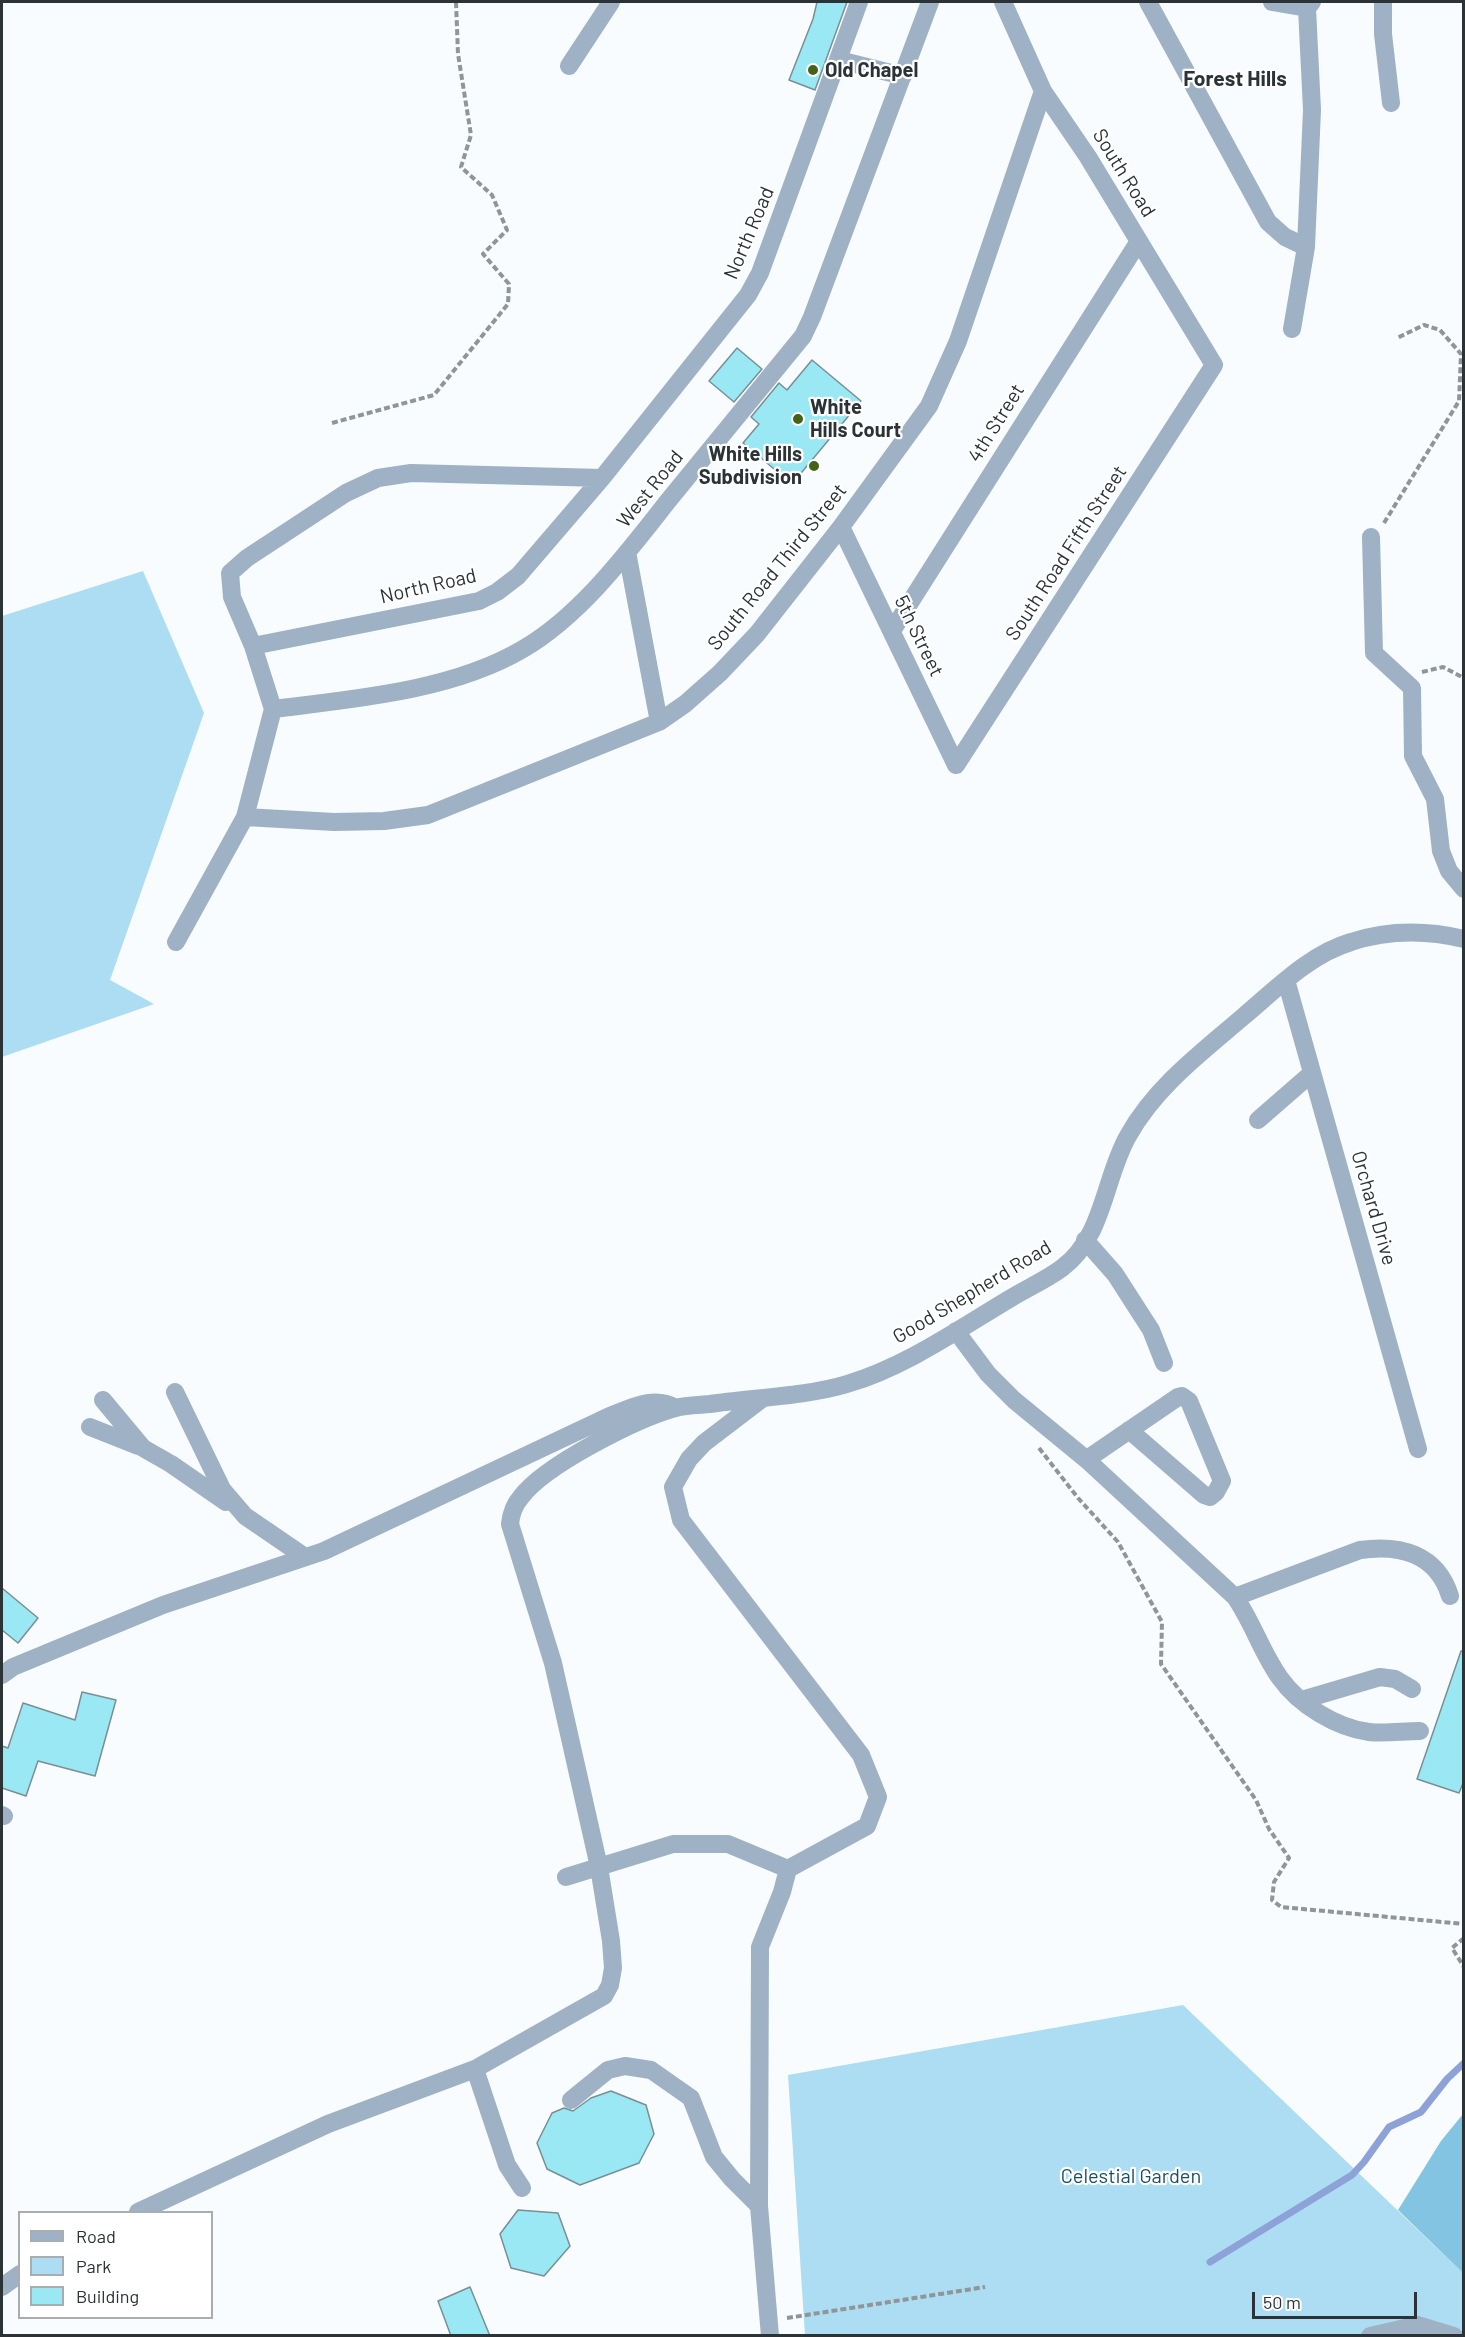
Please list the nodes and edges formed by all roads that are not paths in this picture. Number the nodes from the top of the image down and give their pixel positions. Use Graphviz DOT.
graph roads {
  1 [pos="611,2"];
  2 [pos="859,2"];
  3 [pos="930,2"];
  4 [pos="1002,2"];
  5 [pos="1148,2"];
  6 [pos="1272,2"];
  7 [pos="1383,2"];
  8 [pos="1310,5"];
  9 [pos="839,60"];
  10 [pos="569,66"];
  11 [pos="903,76"];
  12 [pos="1043,91"];
  13 [pos="1391,103"];
  14 [pos="1139,241"];
  15 [pos="1306,247"];
  16 [pos="1292,329"];
  17 [pos="1214,365"];
  18 [pos="602,478"];
  19 [pos="841,527"];
  20 [pos="1371,537"];
  21 [pos="627,552"];
  22 [pos="892,630"];
  23 [pos="253,646"];
  24 [pos="273,709"];
  25 [pos="659,722"];
  26 [pos="957,765"];
  27 [pos="245,817"];
  28 [pos="1464,889"];
  29 [pos="1464,939"];
  30 [pos="176,942"];
  31 [pos="1286,980"];
  32 [pos="1312,1073"];
  33 [pos="1258,1120"];
  34 [pos="1085,1240"];
  35 [pos="956,1331"];
  36 [pos="1164,1363"];
  37 [pos="175,1392"];
  38 [pos="764,1397"];
  39 [pos="103,1400"];
  40 [pos="676,1408"];
  41 [pos="90,1427"];
  42 [pos="1129,1430"];
  43 [pos="143,1448"];
  44 [pos="1418,1449"];
  45 [pos="1087,1460"];
  46 [pos="245,1516"];
  47 [pos="305,1557"];
  48 [pos="1450,1596"];
  49 [pos="1235,1598"];
  50 [pos="2,1675"];
  51 [pos="1412,1689"];
  52 [pos="1302,1700"];
  53 [pos="1420,1731"];
  54 [pos="599,1867"];
  55 [pos="788,1869"];
  56 [pos="566,1876"];
  57 [pos="475,2069"];
  58 [pos="571,2100"];
  59 [pos="522,2188"];
  60 [pos="759,2206"];
  61 [pos="140,2211"];
  62 [pos="18,2275"];
  63 [pos="2,2287"];
  64 [pos="769,2328"];
  65 [pos="1370,2336"];
  66 [pos="1454,2336"];
  1 -- 10 [label="street"];
  2 -- 9 [label="street, North Road"];
  3 -- 11 [label="street, West Road"];
  4 -- 12 [label="street, South Road"];
  5 -- 15 [label="street"];
  6 -- 8 [label="street"];
  7 -- 13 [label="street"];
  8 -- 15 [label="street"];
  9 -- 11 [label="street"];
  9 -- 18 [label="street, North Road"];
  11 -- 21 [label="street, West Road"];
  12 -- 14 [label="street, South Road"];
  12 -- 19 [label="street, South Road Third Street"];
  14 -- 17 [label="street, South Road"];
  14 -- 22 [label="street, 4th Street"];
  15 -- 16 [label="street"];
  17 -- 26 [label="street, South Road Fifth Street"];
  18 -- 23 [label="street, North Road"];
  18 -- 23 [label="street"];
  19 -- 22 [label="street, 5th Street"];
  19 -- 25 [label="street, South Road Third Street"];
  20 -- 28 [label="street"];
  21 -- 24 [label="street, West Road"];
  21 -- 25 [label="street"];
  22 -- 26 [label="street, 5th Street"];
  23 -- 24 [label="street"];
  24 -- 27 [label="street"];
  25 -- 27 [label="street, South Road Third Street"];
  27 -- 30 [label="street"];
  29 -- 31 [label="street, Good Shepherd Road"];
  31 -- 32 [label="street, Orchard Drive"];
  31 -- 34 [label="street, Good Shepherd Road"];
  32 -- 33 [label="street"];
  32 -- 44 [label="street, Orchard Drive"];
  34 -- 35 [label="street, Good Shepherd Road"];
  34 -- 36 [label="street"];
  35 -- 38 [label="street, Good Shepherd Road"];
  35 -- 45 [label="street"];
  37 -- 46 [label="street"];
  38 -- 40 [label="street, Good Shepherd Road"];
  38 -- 55 [label="street"];
  39 -- 43 [label="street"];
  40 -- 47 [label="street"];
  40 -- 54 [label="street"];
  41 -- 43 [label="street"];
  42 -- 42 [label="street"];
  42 -- 45 [label="street"];
  43 -- 46 [label="street"];
  45 -- 49 [label="street"];
  46 -- 47 [label="street"];
  47 -- 50 [label="street"];
  48 -- 49 [label="street"];
  49 -- 52 [label="street"];
  51 -- 52 [label="street"];
  52 -- 53 [label="street"];
  54 -- 55 [label="street"];
  54 -- 56 [label="street"];
  54 -- 57 [label="street"];
  55 -- 60 [label="street"];
  57 -- 59 [label="street"];
  57 -- 61 [label="street"];
  58 -- 60 [label="street"];
  60 -- 64 [label="street"];
  62 -- 63 [label="street"];
  65 -- 66 [label="street"];
}
